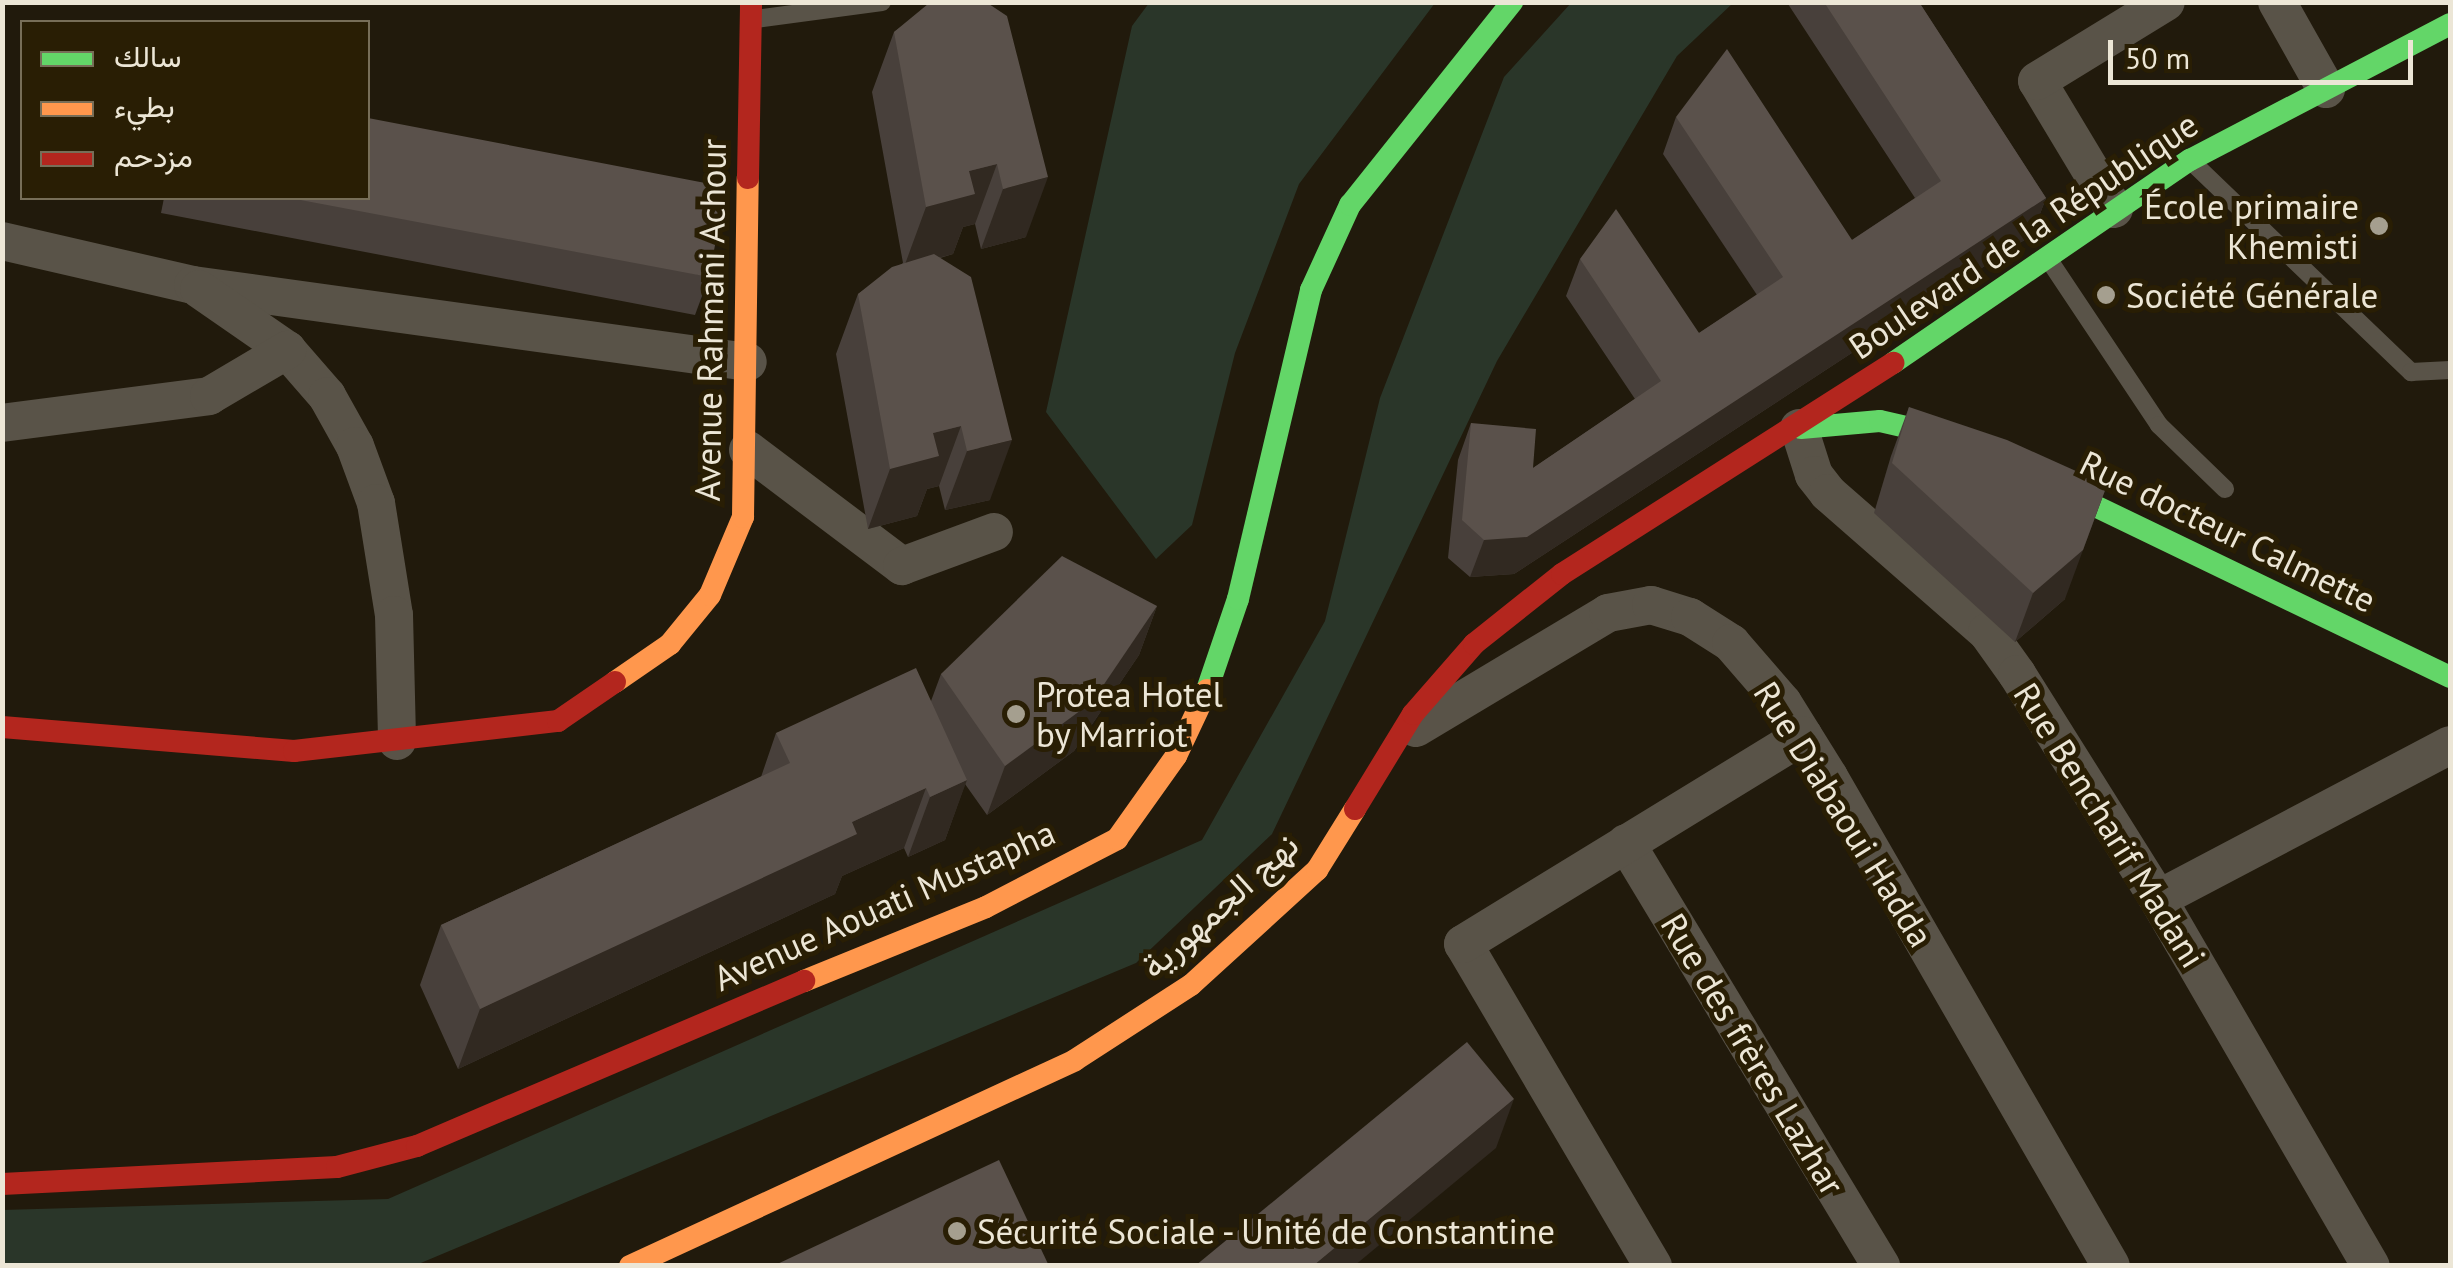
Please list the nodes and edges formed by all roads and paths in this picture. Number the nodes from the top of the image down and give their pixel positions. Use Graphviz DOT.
graph roads {
  1 [pos="882,2"];
  2 [pos="1512,2"];
  3 [pos="2166,2"];
  4 [pos="2277,2"];
  5 [pos="832,5"];
  6 [pos="750,11"];
  7 [pos="2450,24"];
  8 [pos="2326,89"];
  9 [pos="2190,160"];
  10 [pos="2114,209"];
  11 [pos="2,241"];
  12 [pos="2045,255"];
  13 [pos="193,284"];
  14 [pos="287,350"];
  15 [pos="748,362"];
  16 [pos="2450,370"];
  17 [pos="2,422"];
  18 [pos="1800,428"];
  19 [pos="748,450"];
  20 [pos="2225,489"];
  21 [pos="994,532"];
  22 [pos="2450,677"];
  23 [pos="2,728"];
  24 [pos="1803,736"];
  25 [pos="1398,740"];
  26 [pos="397,741"];
  27 [pos="2447,756"];
  28 [pos="1626,843"];
  29 [pos="2158,899"];
  30 [pos="2,1184"];
  31 [pos="630,1266"];
  32 [pos="1653,1266"];
  33 [pos="1881,1266"];
  34 [pos="2111,1266"];
  35 [pos="2371,1266"];
  1 -- 5 [label="lane"];
  2 -- 30 [label="main road, Avenue Aouati Mustapha"];
  3 -- 10 [label="street"];
  4 -- 8 [label="street"];
  5 -- 6 [label="lane"];
  6 -- 15 [label="main road, Avenue Rahmani Achour"];
  7 -- 8 [label="main road, Boulevard de la République"];
  8 -- 9 [label="main road, Boulevard de la République"];
  9 -- 10 [label="main road, Boulevard de la République"];
  9 -- 16 [label="lane"];
  10 -- 12 [label="main road, Boulevard de la République"];
  11 -- 13 [label="street"];
  12 -- 18 [label="main road, Boulevard de la République"];
  12 -- 20 [label="lane"];
  13 -- 14 [label="street"];
  13 -- 15 [label="street"];
  14 -- 17 [label="street"];
  14 -- 26 [label="street"];
  15 -- 19 [label="main road, Avenue Rahmani Achour"];
  18 -- 22 [label="main road, Rue docteur Calmette"];
  18 -- 25 [label="main road, نهج الجمهورية"];
  18 -- 29 [label="street, Rue Bencharif Madani"];
  19 -- 21 [label="street"];
  19 -- 26 [label="main road, Avenue Rahmani Achour"];
  23 -- 26 [label="main road, Avenue Rahmani Achour"];
  24 -- 25 [label="street, Rue Diabaoui Hadda"];
  24 -- 28 [label="street"];
  24 -- 34 [label="street, Rue Diabaoui Hadda"];
  25 -- 31 [label="main road, نهج الجمهورية"];
  27 -- 29 [label="street"];
  28 -- 32 [label="street"];
  28 -- 33 [label="street, Rue des frères Lazhar"];
  29 -- 35 [label="street, Rue Bencharif Madani"];
}
